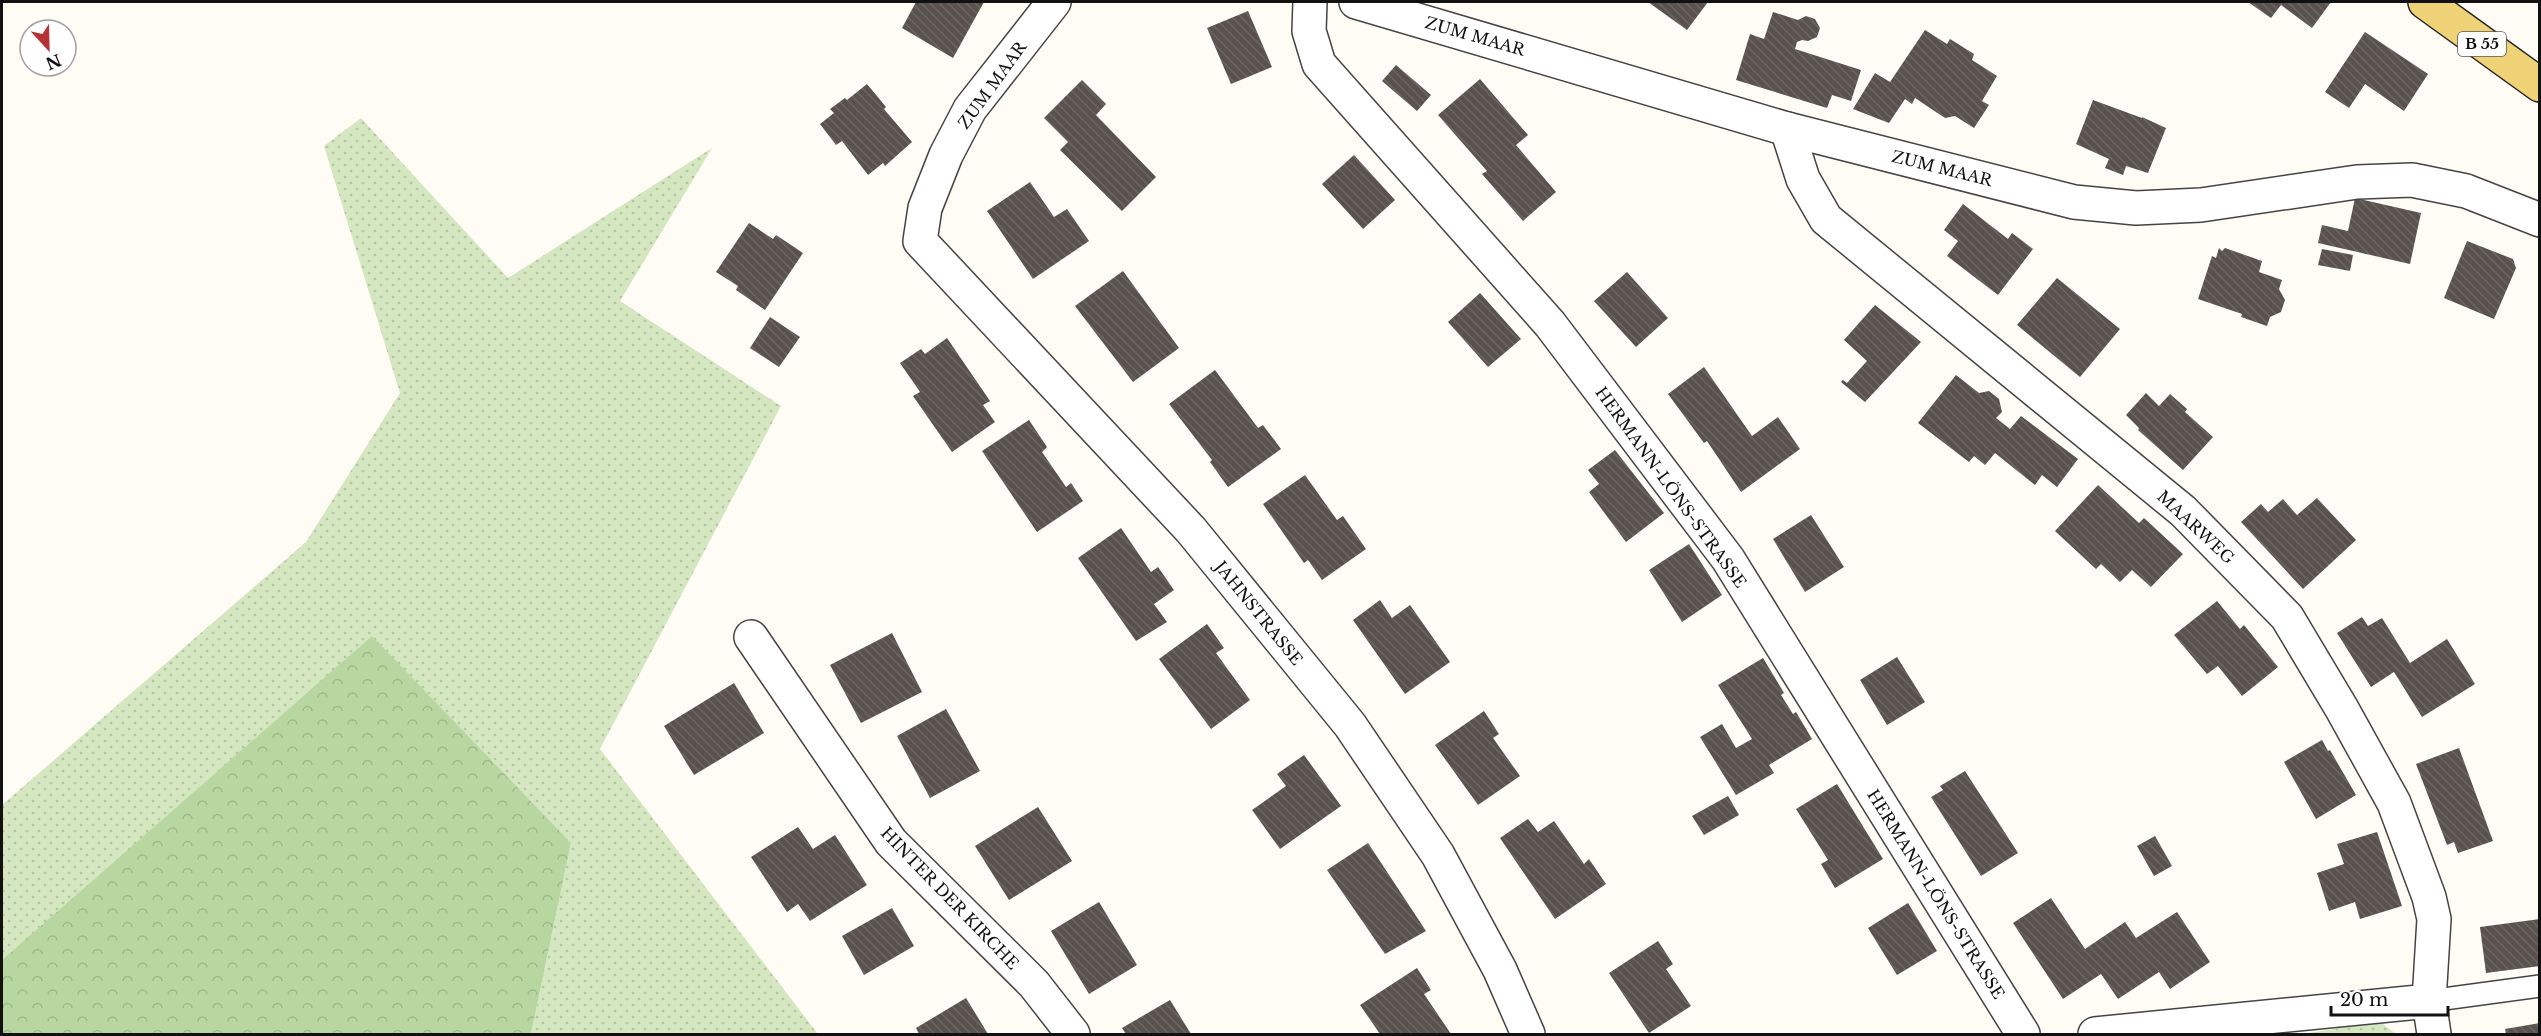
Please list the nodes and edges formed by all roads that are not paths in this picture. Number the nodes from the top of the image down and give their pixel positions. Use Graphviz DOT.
graph roads {
  1 [pos="1054,2"];
  2 [pos="1310,2"];
  3 [pos="1356,2"];
  4 [pos="2425,2"];
  5 [pos="2540,85"];
  6 [pos="1787,129"];
  7 [pos="2540,220"];
  8 [pos="920,241"];
  9 [pos="751,637"];
  10 [pos="2540,986"];
  11 [pos="2429,1001"];
  12 [pos="1073,1035"];
  13 [pos="1528,1035"];
  14 [pos="2023,1035"];
  15 [pos="2095,1035"];
  16 [pos="2434,1035"];
  1 -- 8 [label="street, ZUM MAAR"];
  2 -- 14 [label="street, HERMANN-LÖNS-STRASSE"];
  3 -- 6 [label="street, ZUM MAAR"];
  4 -- 5 [label="main road, B 55"];
  6 -- 7 [label="street, ZUM MAAR"];
  6 -- 11 [label="street, MAARWEG"];
  8 -- 13 [label="street, JAHNSTRASSE"];
  9 -- 12 [label="street, HINTER DER KIRCHE"];
  10 -- 11 [label="lane"];
  11 -- 15 [label="street"];
  11 -- 16 [label="street, MAARWEG"];
}
